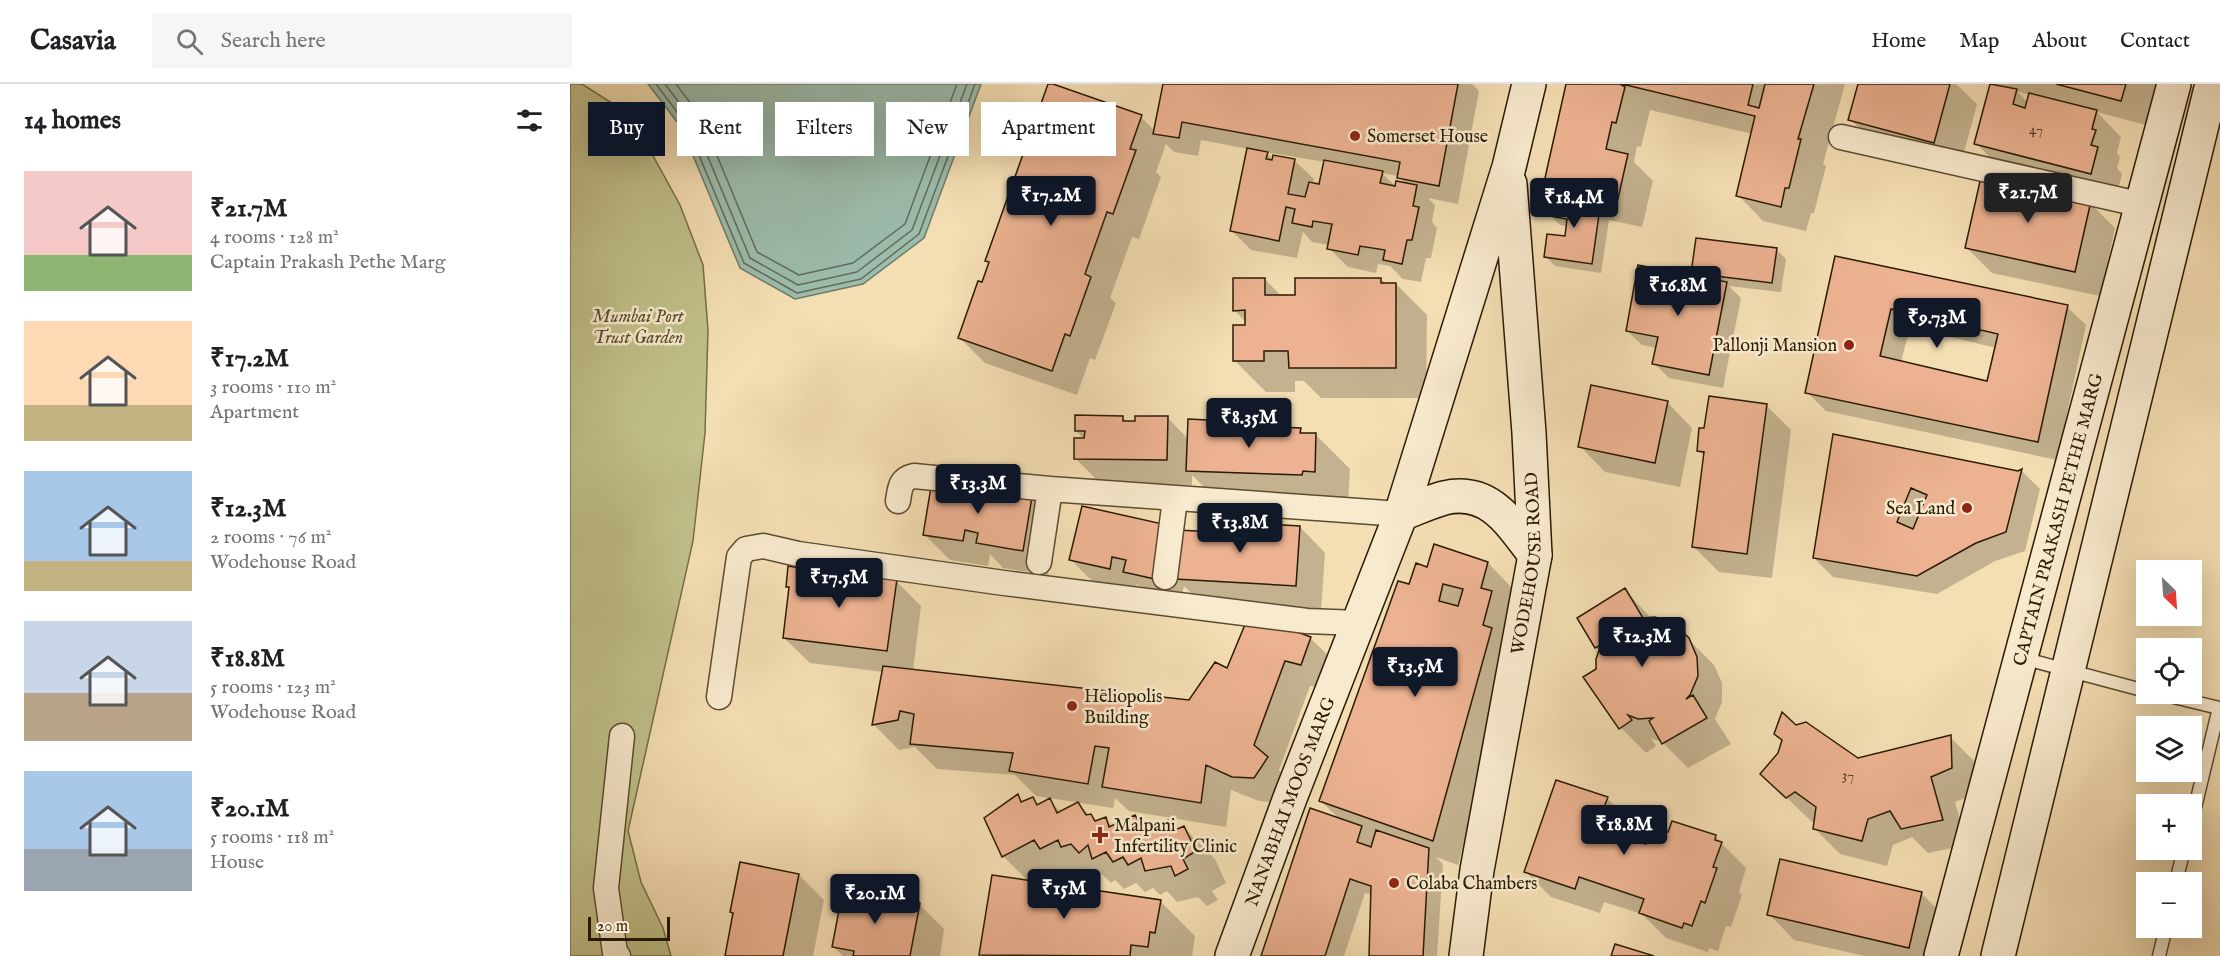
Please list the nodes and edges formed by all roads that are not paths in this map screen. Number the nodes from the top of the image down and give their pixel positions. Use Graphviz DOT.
graph roads {
  1 [pos="1529,84"];
  2 [pos="2174,84"];
  3 [pos="2212,84"];
  4 [pos="1841,137"];
  5 [pos="1509,167"];
  6 [pos="2143,206"];
  7 [pos="1050,489"];
  8 [pos="1174,499"];
  9 [pos="898,501"];
  10 [pos="1401,514"];
  11 [pos="1535,555"];
  12 [pos="1039,562"];
  13 [pos="1165,577"];
  14 [pos="1359,623"];
  15 [pos="2021,658"];
  16 [pos="2067,670"];
  17 [pos="2136,688"];
  18 [pos="719,697"];
  19 [pos="2202,704"];
  20 [pos="622,736"];
  21 [pos="2198,794"];
  22 [pos="2026,843"];
  23 [pos="1966,863"];
  24 [pos="2163,938"];
  25 [pos="618,956"];
  26 [pos="1232,956"];
  27 [pos="1466,956"];
  28 [pos="1941,956"];
  29 [pos="1998,956"];
  30 [pos="2159,956"];
  1 -- 5 [label="main road"];
  2 -- 6 [label="main road, CAPTAIN PRAKASH PETHE MARG"];
  3 -- 16 [label="main road"];
  4 -- 6 [label="street"];
  5 -- 10 [label="main road, NANABHAI MOOS MARG"];
  5 -- 11 [label="main road, WODEHOUSE ROAD"];
  6 -- 15 [label="main road, CAPTAIN PRAKASH PETHE MARG"];
  7 -- 8 [label="street"];
  7 -- 9 [label="street"];
  7 -- 12 [label="street"];
  8 -- 10 [label="street"];
  8 -- 13 [label="street"];
  10 -- 11 [label="main road"];
  10 -- 14 [label="main road, NANABHAI MOOS MARG"];
  11 -- 27 [label="main road, WODEHOUSE ROAD"];
  14 -- 18 [label="street"];
  14 -- 26 [label="main road, NANABHAI MOOS MARG"];
  15 -- 16 [label="lane"];
  15 -- 23 [label="main road, CAPTAIN PRAKASH PETHE MARG"];
  16 -- 17 [label="lane"];
  16 -- 22 [label="main road"];
  19 -- 21 [label="lane"];
  20 -- 25 [label="street"];
  22 -- 23 [label="main road"];
  22 -- 29 [label="main road"];
  23 -- 28 [label="main road, CAPTAIN PRAKASH PETHE MARG"];
  24 -- 30 [label="lane"];
}
